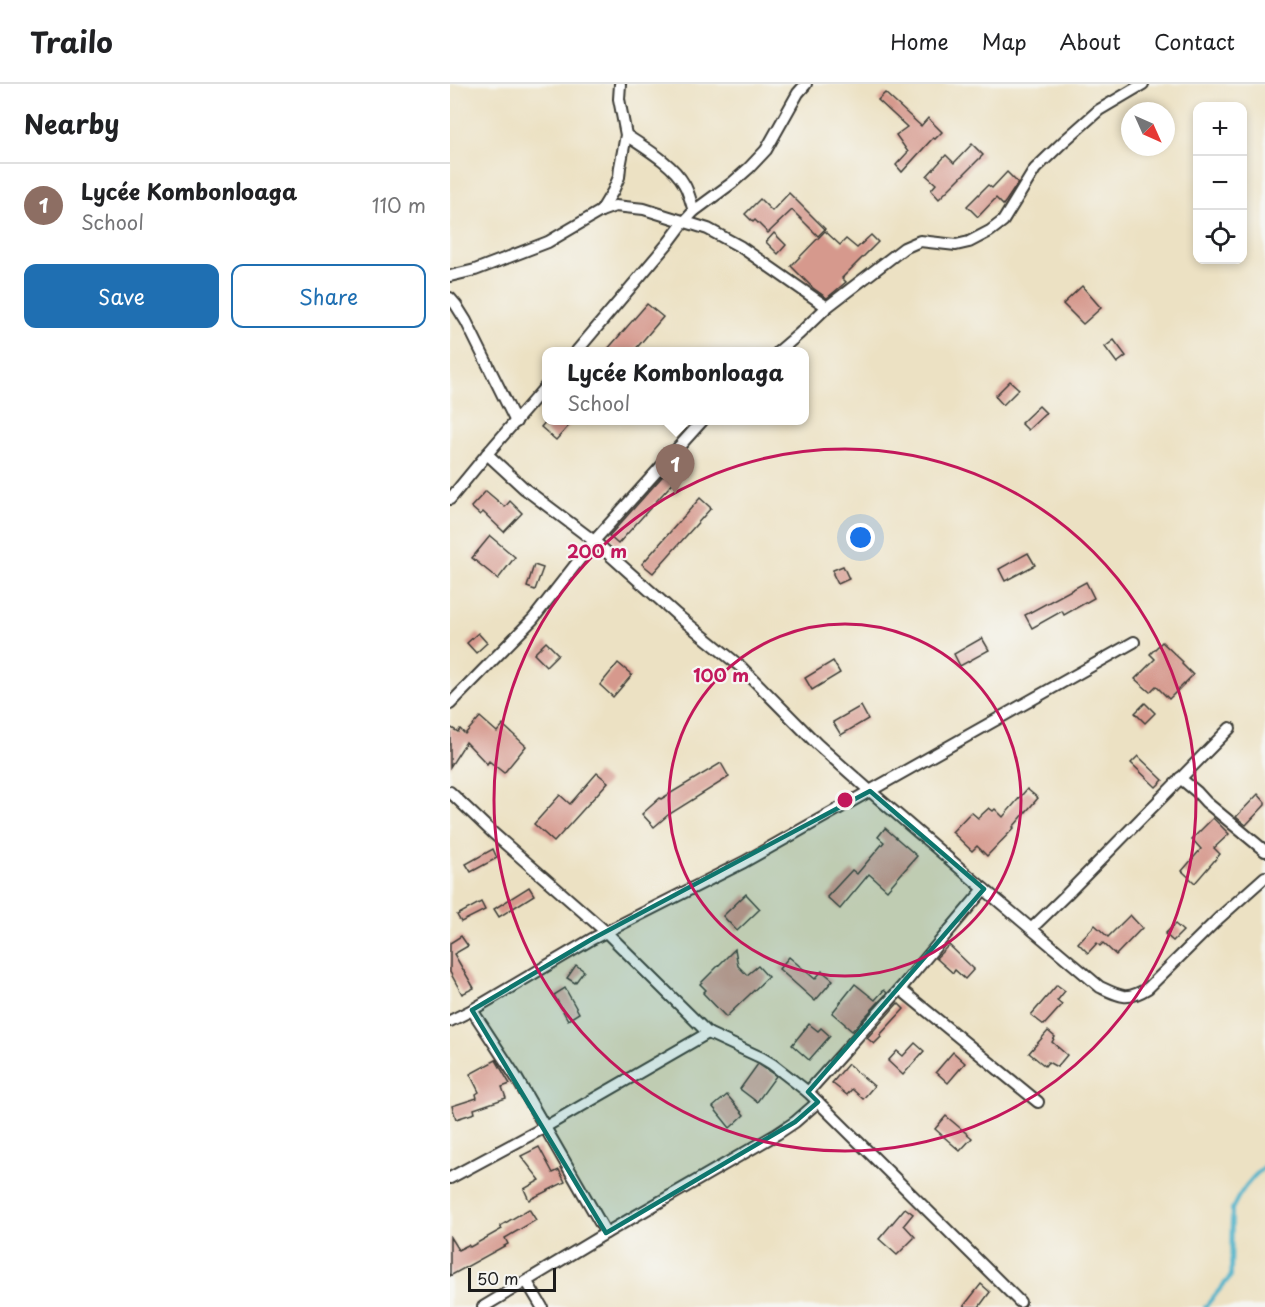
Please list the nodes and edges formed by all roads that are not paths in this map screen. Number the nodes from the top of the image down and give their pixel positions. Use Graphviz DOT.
graph roads {
  1 [pos="620,84"];
  2 [pos="806,84"];
  3 [pos="1143,84"];
  4 [pos="626,135"];
  5 [pos="601,211"];
  6 [pos="694,211"];
  7 [pos="684,222"];
  8 [pos="450,276"];
  9 [pos="450,298"];
  10 [pos="826,307"];
  11 [pos="579,347"];
  12 [pos="783,347"];
  13 [pos="542,391"];
  14 [pos="516,422"];
  15 [pos="698,425"];
  16 [pos="487,454"];
  17 [pos="450,499"];
  18 [pos="594,541"];
  19 [pos="1134,642"];
  20 [pos="450,705"];
  21 [pos="1230,728"];
  22 [pos="1180,778"];
  23 [pos="870,791"];
  24 [pos="450,792"];
  25 [pos="1265,851"];
  26 [pos="1265,877"];
  27 [pos="984,889"];
  28 [pos="1032,928"];
  29 [pos="606,932"];
  30 [pos="900,989"];
  31 [pos="472,1010"];
  32 [pos="450,1021"];
  33 [pos="708,1033"];
  34 [pos="808,1092"];
  35 [pos="818,1102"];
  36 [pos="1038,1102"];
  37 [pos="545,1127"];
  38 [pos="450,1179"];
  39 [pos="606,1233"];
  40 [pos="527,1282"];
  41 [pos="1020,1302"];
  42 [pos="483,1307"];
  43 [pos="542,1307"];
  1 -- 4 [label="street"];
  2 -- 6 [label="street"];
  3 -- 10 [label="street"];
  4 -- 5 [label="street"];
  4 -- 6 [label="street"];
  5 -- 7 [label="street"];
  5 -- 8 [label="street"];
  6 -- 7 [label="street"];
  7 -- 10 [label="street"];
  7 -- 11 [label="street"];
  9 -- 14 [label="street"];
  10 -- 12 [label="street"];
  13 -- 14 [label="street"];
  14 -- 16 [label="street"];
  15 -- 18 [label="street"];
  16 -- 17 [label="street"];
  16 -- 18 [label="street"];
  18 -- 20 [label="street"];
  18 -- 23 [label="street"];
  19 -- 23 [label="street"];
  21 -- 22 [label="street"];
  22 -- 25 [label="street"];
  22 -- 28 [label="street"];
  23 -- 27 [label="street"];
  23 -- 29 [label="street"];
  24 -- 29 [label="street"];
  26 -- 28 [label="street"];
  27 -- 28 [label="street"];
  27 -- 30 [label="street"];
  29 -- 31 [label="street"];
  29 -- 33 [label="street"];
  30 -- 34 [label="street"];
  30 -- 36 [label="street"];
  31 -- 32 [label="street"];
  31 -- 37 [label="street"];
  33 -- 34 [label="street"];
  33 -- 37 [label="street"];
  34 -- 35 [label="street"];
  35 -- 39 [label="street"];
  35 -- 41 [label="street"];
  37 -- 38 [label="street"];
  37 -- 39 [label="street"];
  39 -- 40 [label="street"];
  40 -- 42 [label="street"];
  40 -- 43 [label="street"];
}
